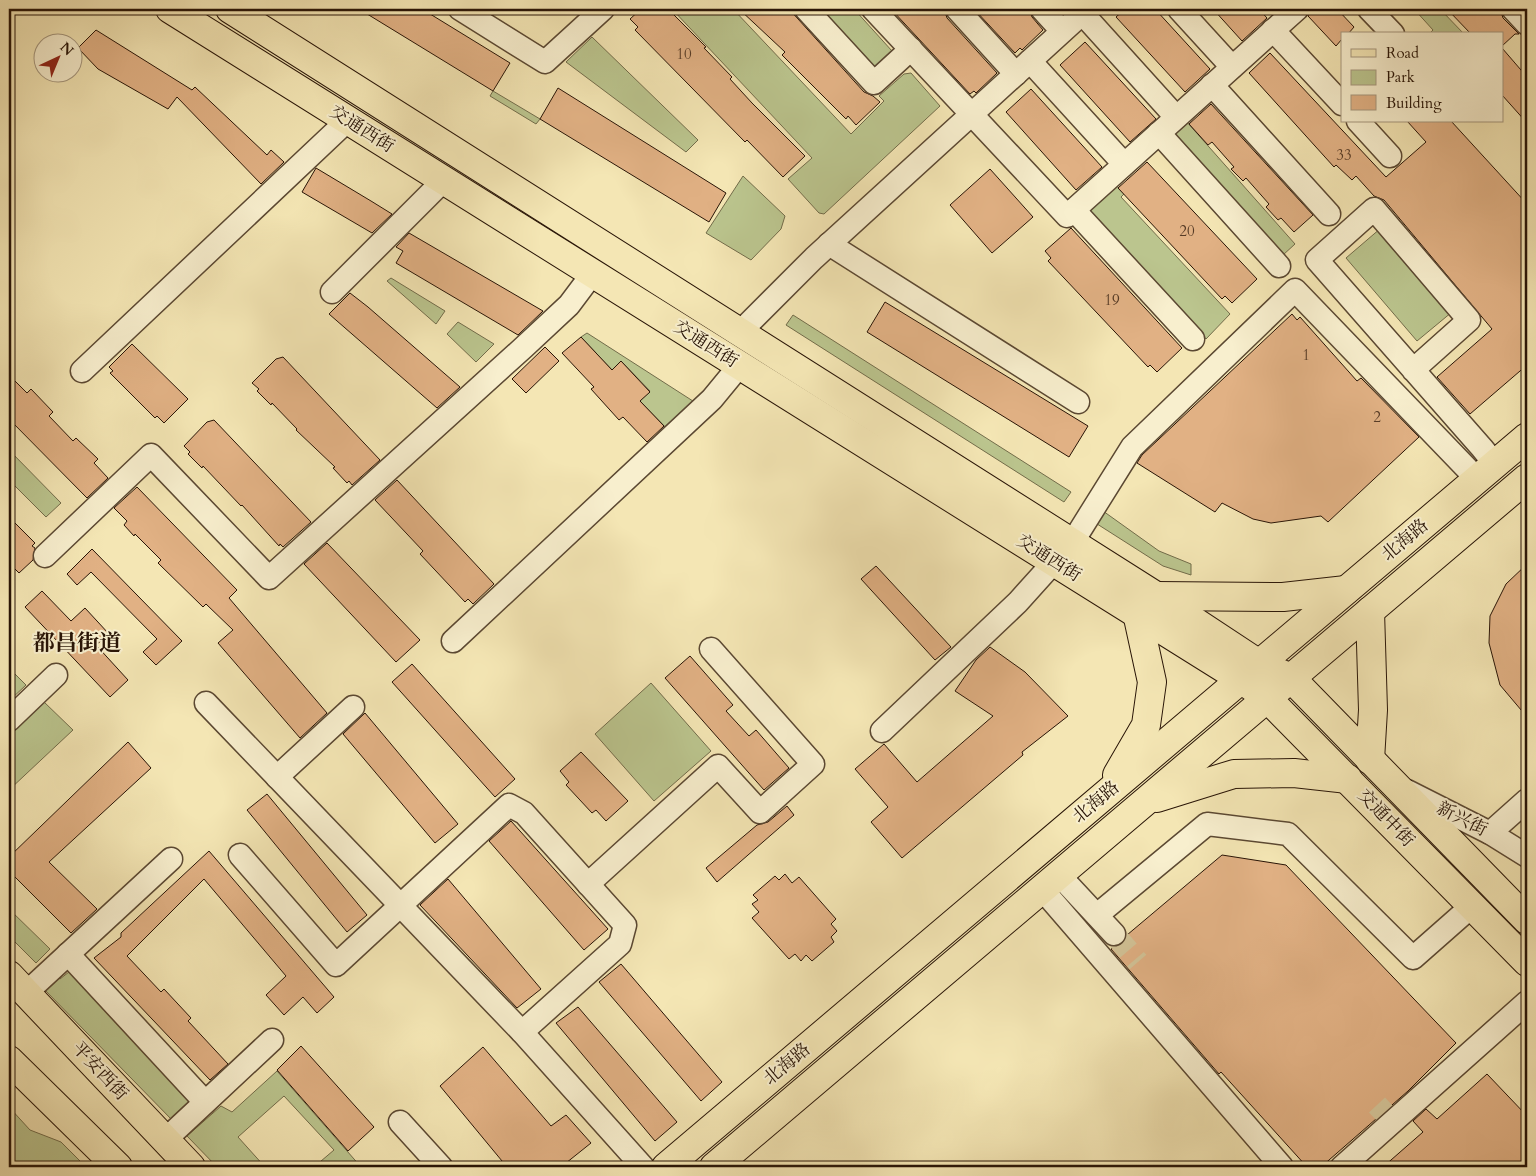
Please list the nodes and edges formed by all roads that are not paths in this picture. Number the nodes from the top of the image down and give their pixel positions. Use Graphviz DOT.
graph roads {
  1 [pos="170,9"];
  2 [pos="230,9"];
  3 [pos="460,9"];
  4 [pos="603,9"];
  5 [pos="806,9"];
  6 [pos="873,9"];
  7 [pos="957,9"];
  8 [pos="1042,9"];
  9 [pos="1179,9"];
  10 [pos="1369,9"];
  11 [pos="1513,9"];
  12 [pos="1084,11"];
  13 [pos="1284,16"];
  14 [pos="1527,24"];
  15 [pos="1062,31"];
  16 [pos="1391,32"];
  17 [pos="911,49"];
  18 [pos="1023,67"];
  19 [pos="1232,67"];
  20 [pos="1212,85"];
  21 [pos="1341,102"];
  22 [pos="972,115"];
  23 [pos="1176,117"];
  24 [pos="348,120"];
  25 [pos="1359,122"];
  26 [pos="1159,133"];
  27 [pos="1390,156"];
  28 [pos="1124,164"];
  29 [pos="444,180"];
  30 [pos="1074,210"];
  31 [pos="1329,214"];
  32 [pos="829,244"];
  33 [pos="1279,266"];
  34 [pos="593,274"];
  35 [pos="332,292"];
  36 [pos="740,332"];
  37 [pos="1193,339"];
  38 [pos="740,365"];
  39 [pos="1413,370"];
  40 [pos="82,371"];
  41 [pos="1078,402"];
  42 [pos="1527,437"];
  43 [pos="1486,472"];
  44 [pos="1527,478"];
  45 [pos="1063,552"];
  46 [pos="45,556"];
  47 [pos="1346,590"];
  48 [pos="1146,605"];
  49 [pos="1370,611"];
  50 [pos="453,641"];
  51 [pos="711,649"];
  52 [pos="1250,671"];
  53 [pos="56,675"];
  54 [pos="1291,678"];
  55 [pos="1267,698"];
  56 [pos="206,703"];
  57 [pos="352,707"];
  58 [pos="9,720"];
  59 [pos="882,731"];
  60 [pos="1370,760"];
  61 [pos="277,777"];
  62 [pos="1348,780"];
  63 [pos="1396,786"];
  64 [pos="1106,794"];
  65 [pos="1527,800"];
  66 [pos="1146,801"];
  67 [pos="1490,833"];
  68 [pos="240,855"];
  69 [pos="1527,856"];
  70 [pos="171,859"];
  71 [pos="1050,882"];
  72 [pos="588,884"];
  73 [pos="400,906"];
  74 [pos="1472,906"];
  75 [pos="1097,915"];
  76 [pos="1527,920"];
  77 [pos="1114,934"];
  78 [pos="68,954"];
  79 [pos="1527,962"];
  80 [pos="17,984"];
  81 [pos="1527,1002"];
  82 [pos="522,1032"];
  83 [pos="272,1040"];
  84 [pos="9,1060"];
  85 [pos="205,1102"];
  86 [pos="400,1122"];
  87 [pos="165,1140"];
  88 [pos="118,1167"];
  89 [pos="191,1167"];
  90 [pos="442,1167"];
  91 [pos="643,1167"];
  92 [pos="666,1167"];
  93 [pos="714,1167"];
  94 [pos="1282,1167"];
  95 [pos="1342,1167"];
  1 -- 24 [label="main road, 交通西街"];
  2 -- 36 [label="main road, 交通西街"];
  3 -- 4 [label="street"];
  5 -- 17 [label="street"];
  6 -- 17 [label="street"];
  7 -- 18 [label="street"];
  8 -- 15 [label="street"];
  9 -- 19 [label="street"];
  10 -- 16 [label="street"];
  11 -- 14 [label="street"];
  12 -- 15 [label="street"];
  12 -- 23 [label="street"];
  13 -- 19 [label="street"];
  13 -- 21 [label="street"];
  15 -- 18 [label="street"];
  17 -- 22 [label="street"];
  18 -- 22 [label="street"];
  18 -- 28 [label="street"];
  19 -- 20 [label="street"];
  20 -- 23 [label="street"];
  20 -- 31 [label="street"];
  22 -- 30 [label="street"];
  22 -- 32 [label="street"];
  23 -- 26 [label="street"];
  24 -- 29 [label="main road, 交通西街"];
  24 -- 40 [label="street"];
  25 -- 27 [label="street"];
  26 -- 28 [label="street"];
  26 -- 33 [label="street"];
  28 -- 30 [label="street"];
  29 -- 34 [label="main road, 交通西街"];
  29 -- 35 [label="street"];
  30 -- 37 [label="street"];
  32 -- 36 [label="street"];
  32 -- 41 [label="street"];
  34 -- 38 [label="main road, 交通西街"];
  34 -- 46 [label="street"];
  36 -- 45 [label="main road, 交通西街"];
  38 -- 45 [label="main road, 交通西街"];
  38 -- 50 [label="street"];
  39 -- 39 [label="street"];
  39 -- 43 [label="street"];
  42 -- 43 [label="main road, 北海路"];
  43 -- 45 [label="street"];
  43 -- 47 [label="main road, 北海路"];
  44 -- 49 [label="main road, 北海路"];
  45 -- 48 [label="main road, 交通西街"];
  45 -- 59 [label="street"];
  47 -- 48 [label="main road"];
  47 -- 52 [label="main road, 北海路"];
  48 -- 52 [label="main road, 交通西街"];
  48 -- 64 [label="main road"];
  49 -- 54 [label="main road, 北海路"];
  49 -- 60 [label="main road"];
  51 -- 72 [label="street"];
  52 -- 54 [label="main road, 交通西街"];
  52 -- 55 [label="main road, 交通中街"];
  52 -- 64 [label="main road, 北海路"];
  53 -- 58 [label="street"];
  54 -- 55 [label="main road, 北海路"];
  54 -- 60 [label="main road, 交通中街"];
  55 -- 62 [label="main road, 交通中街"];
  55 -- 66 [label="main road, 北海路"];
  56 -- 61 [label="street"];
  57 -- 61 [label="street"];
  60 -- 63 [label="main road, 交通中街"];
  61 -- 73 [label="street"];
  62 -- 66 [label="main road"];
  62 -- 74 [label="main road, 交通中街"];
  63 -- 67 [label="street, 新兴街"];
  63 -- 76 [label="main road, 交通中街"];
  64 -- 92 [label="main road, 北海路"];
  65 -- 67 [label="street"];
  66 -- 71 [label="main road, 北海路"];
  67 -- 69 [label="street, 新兴街"];
  68 -- 73 [label="street"];
  70 -- 78 [label="street"];
  71 -- 75 [label="street"];
  71 -- 93 [label="main road, 北海路"];
  71 -- 94 [label="street"];
  72 -- 73 [label="street"];
  72 -- 82 [label="street"];
  73 -- 82 [label="street"];
  74 -- 75 [label="street"];
  74 -- 79 [label="main road, 交通中街"];
  75 -- 77 [label="street"];
  78 -- 80 [label="street"];
  78 -- 85 [label="street"];
  80 -- 87 [label="main road, 平安西街"];
  81 -- 95 [label="street"];
  82 -- 91 [label="street"];
  83 -- 85 [label="street"];
  84 -- 88 [label="main road"];
  85 -- 87 [label="street"];
  86 -- 90 [label="street"];
  87 -- 89 [label="main road, 平安西街"];
}
